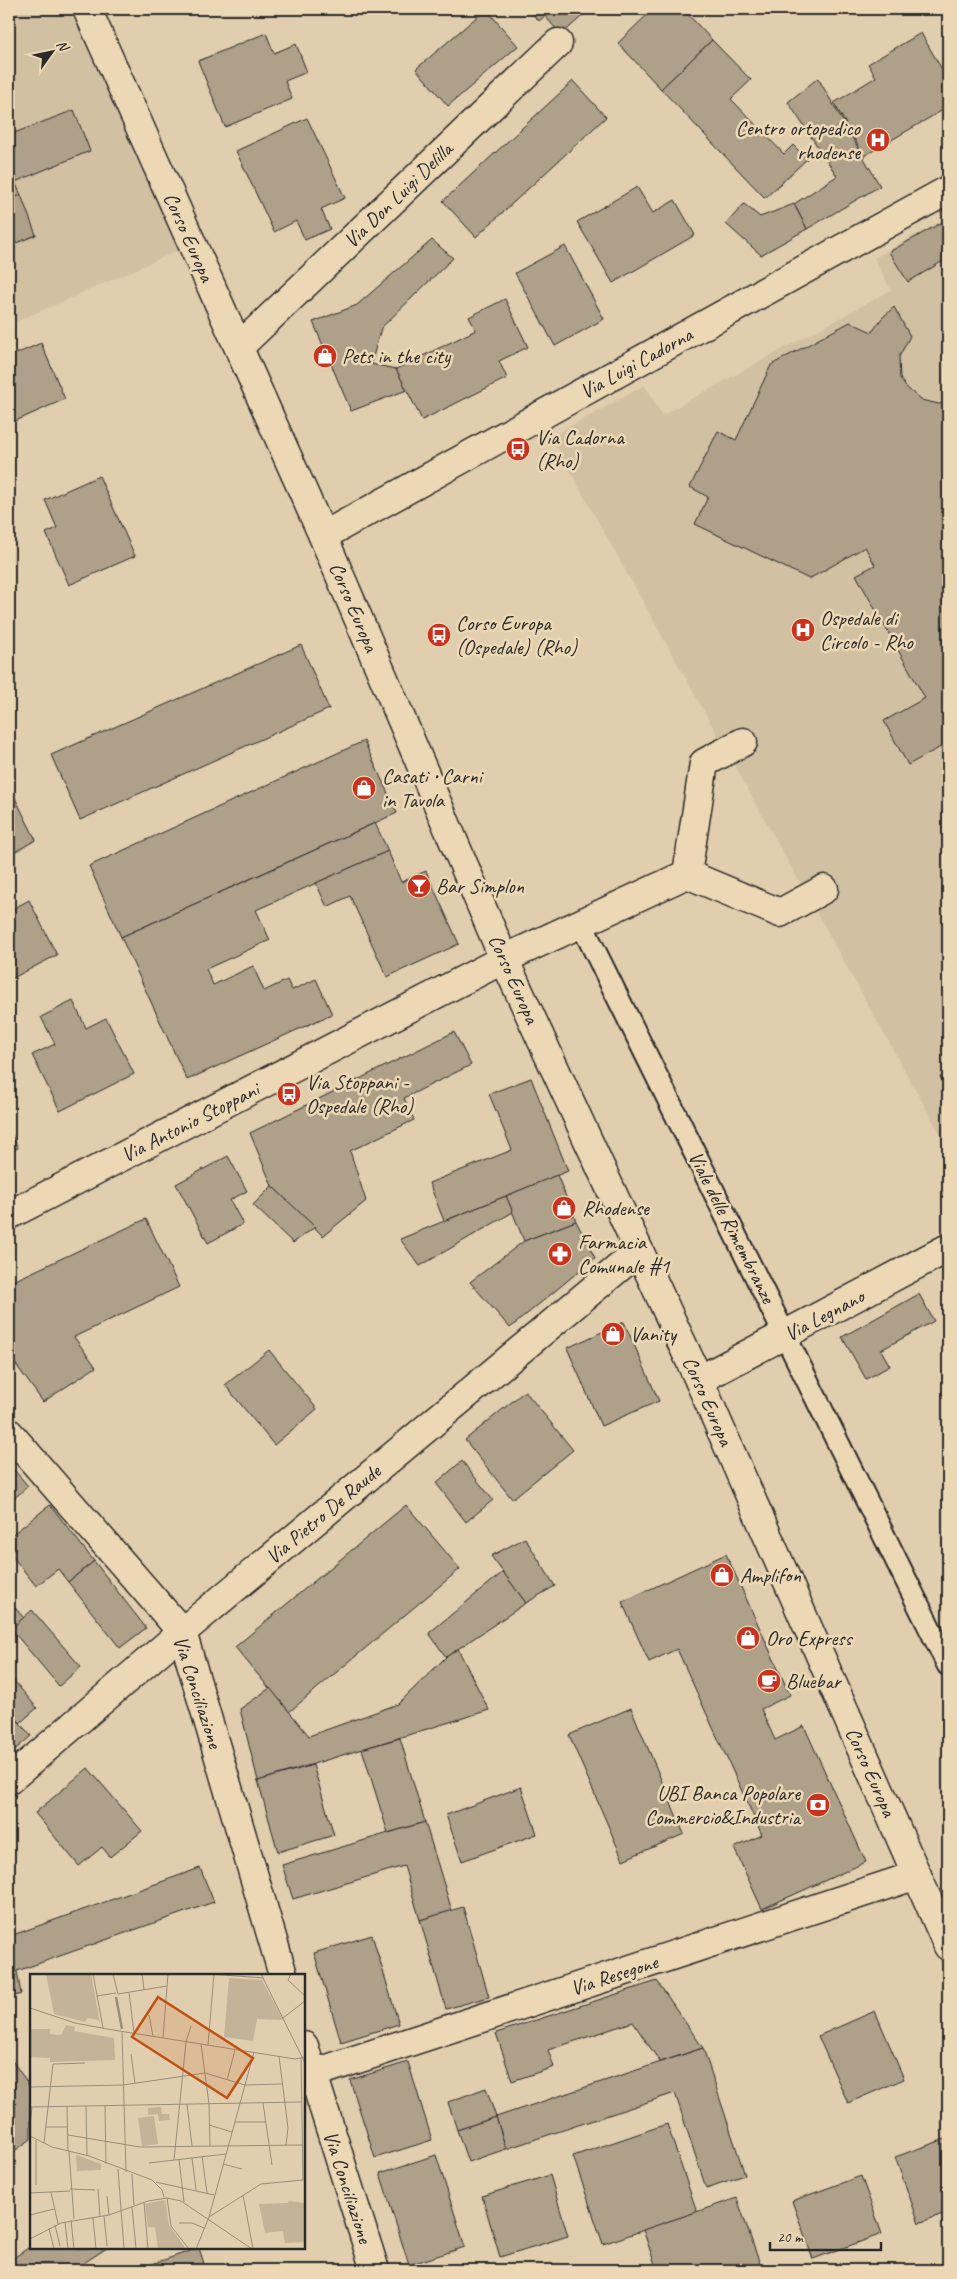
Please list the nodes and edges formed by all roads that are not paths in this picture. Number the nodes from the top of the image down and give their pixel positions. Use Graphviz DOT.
graph roads {
  1 [pos="86,9"];
  2 [pos="558,43"];
  3 [pos="948,190"];
  4 [pos="239,347"];
  5 [pos="323,536"];
  6 [pos="743,742"];
  7 [pos="687,874"];
  8 [pos="824,889"];
  9 [pos="581,923"];
  10 [pos="504,959"];
  11 [pos="9,1215"];
  12 [pos="948,1248"];
  13 [pos="640,1251"];
  14 [pos="786,1335"];
  15 [pos="699,1380"];
  16 [pos="9,1433"];
  17 [pos="182,1632"];
  18 [pos="948,1665"];
  19 [pos="9,1780"];
  20 [pos="917,1876"];
  21 [pos="948,1946"];
  22 [pos="283,1974"];
  23 [pos="305,2050"];
  24 [pos="312,2074"];
  25 [pos="375,2270"];
  1 -- 4 [label="street, Corso Europa"];
  2 -- 4 [label="street, Via Don Luigi Delilla"];
  3 -- 5 [label="street, Via Luigi Cadorna"];
  4 -- 5 [label="street, Corso Europa"];
  5 -- 10 [label="street, Corso Europa"];
  6 -- 7 [label="street"];
  7 -- 8 [label="street"];
  7 -- 9 [label="street, Via Antonio Stoppani"];
  9 -- 10 [label="street, Via Antonio Stoppani"];
  9 -- 14 [label="street, Viale delle Rimembranze"];
  10 -- 11 [label="street, Via Antonio Stoppani"];
  10 -- 13 [label="street, Corso Europa"];
  12 -- 14 [label="street, Via Legnano"];
  13 -- 15 [label="street, Corso Europa"];
  13 -- 17 [label="street, Via Pietro De Raude"];
  14 -- 15 [label="street, Via Legnano"];
  14 -- 18 [label="street, Viale delle Rimembranze"];
  15 -- 20 [label="street, Corso Europa"];
  16 -- 17 [label="street, Via Conciliazione"];
  17 -- 19 [label="street, Via Pietro De Raude"];
  17 -- 22 [label="street, Via Conciliazione"];
  20 -- 21 [label="street, Corso Europa"];
  20 -- 24 [label="street, Via Resegone"];
  23 -- 24 [label="street, Via Conciliazione"];
  24 -- 25 [label="street, Via Conciliazione"];
}
